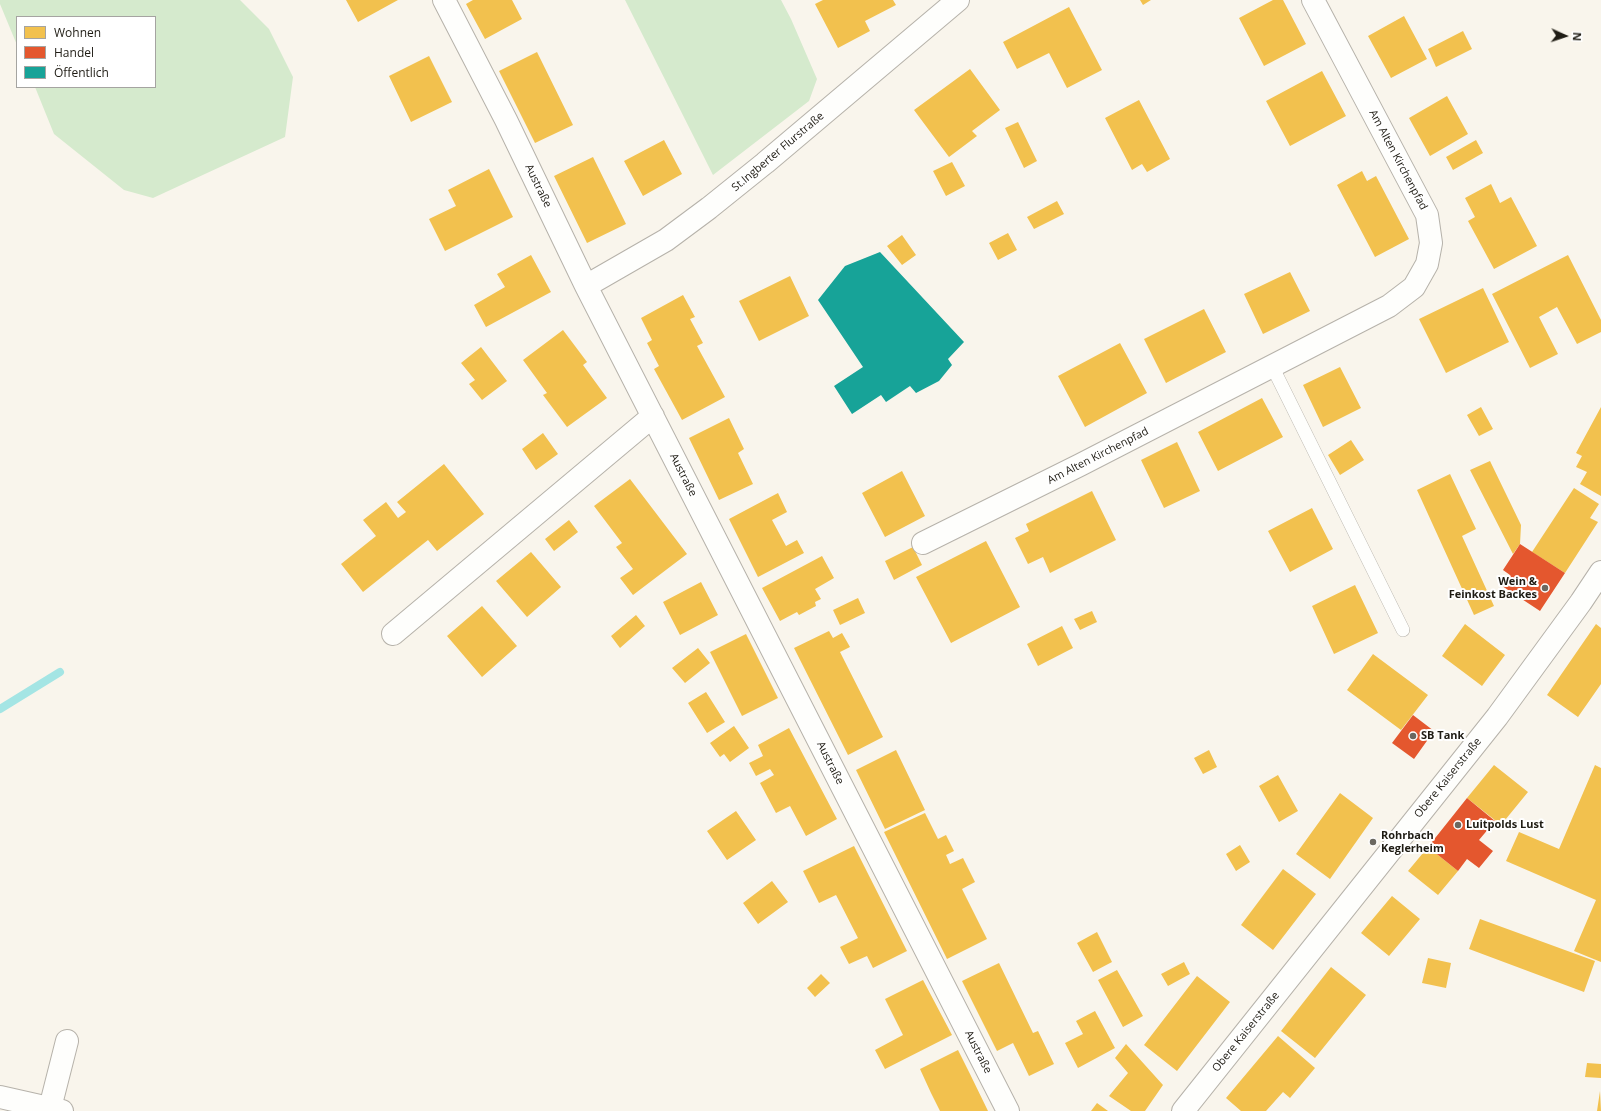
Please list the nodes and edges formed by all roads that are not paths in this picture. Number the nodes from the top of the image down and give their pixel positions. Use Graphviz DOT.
graph roads {
  1 [pos="444,0"];
  2 [pos="958,0"];
  3 [pos="1313,0"];
  4 [pos="586,286"];
  5 [pos="1272,366"];
  6 [pos="653,416"];
  7 [pos="923,544"];
  8 [pos="1601,572"];
  9 [pos="1403,630"];
  10 [pos="393,634"];
  11 [pos="67,1041"];
  12 [pos="0,1097"];
  13 [pos="56,1109"];
  14 [pos="1008,1111"];
  15 [pos="1184,1111"];
  1 -- 4 [label="street, Austraße"];
  2 -- 4 [label="street, St.Ingberter Flurstraße"];
  3 -- 5 [label="street, Am Alten Kirchenpfad"];
  4 -- 6 [label="street, Austraße"];
  5 -- 7 [label="street, Am Alten Kirchenpfad"];
  5 -- 9 [label="lane"];
  6 -- 10 [label="street"];
  6 -- 14 [label="street, Austraße"];
  8 -- 15 [label="street, Obere Kaiserstraße"];
  11 -- 13 [label="street"];
  12 -- 13 [label="street"];
}
